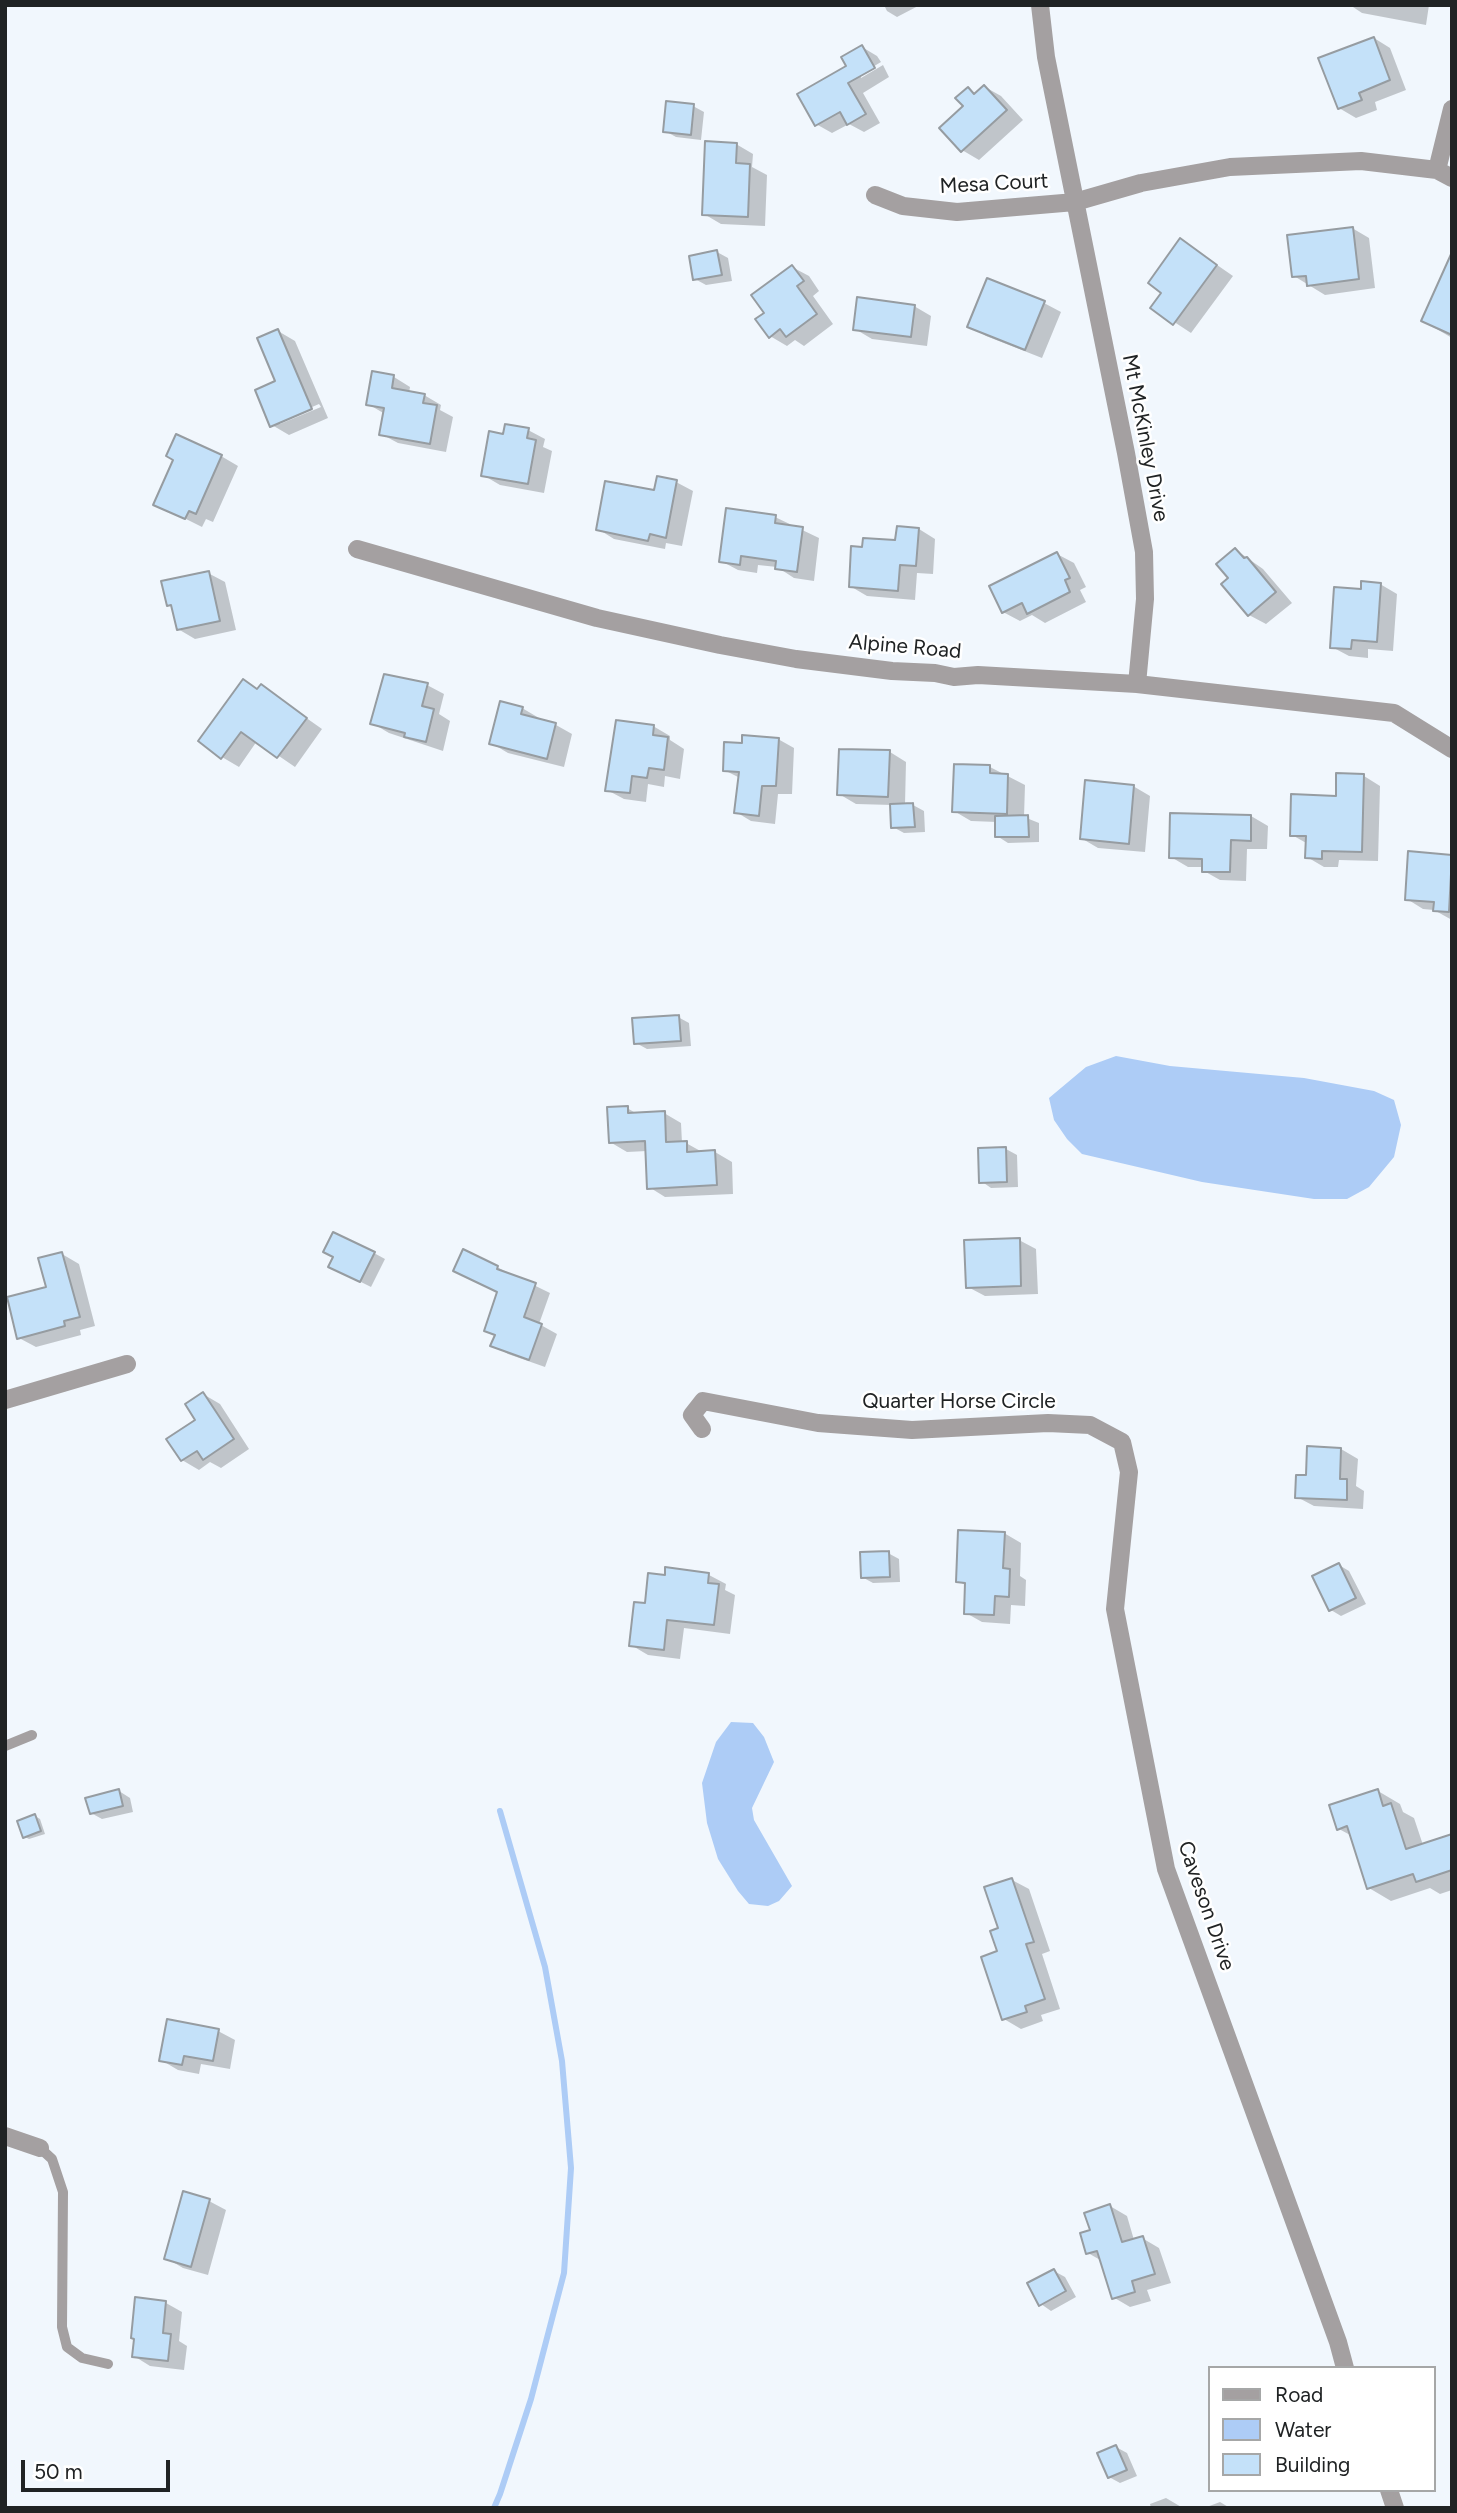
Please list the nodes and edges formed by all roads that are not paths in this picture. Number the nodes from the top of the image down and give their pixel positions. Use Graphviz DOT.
graph roads {
  1 [pos="1040,5"];
  2 [pos="1452,109"];
  3 [pos="1444,174"];
  4 [pos="875,195"];
  5 [pos="1076,202"];
  6 [pos="357,549"];
  7 [pos="1137,684"];
  8 [pos="1452,749"];
  9 [pos="127,1364"];
  10 [pos="5,1400"];
  11 [pos="702,1429"];
  12 [pos="1122,1442"];
  13 [pos="32,1735"];
  14 [pos="5,1746"];
  15 [pos="5,2136"];
  16 [pos="40,2148"];
  17 [pos="108,2364"];
  18 [pos="1344,2366"];
  1 -- 5 [label="street, Mt McKinley Drive"];
  2 -- 3 [label="street"];
  3 -- 5 [label="street, Mesa Court"];
  4 -- 5 [label="street, Mesa Court"];
  5 -- 7 [label="street, Mt McKinley Drive"];
  6 -- 7 [label="street, Alpine Road"];
  7 -- 8 [label="street, Alpine Road"];
  9 -- 10 [label="street"];
  11 -- 12 [label="street, Quarter Horse Circle"];
  12 -- 18 [label="street, Caveson Drive"];
  13 -- 14 [label="lane"];
  15 -- 16 [label="street"];
  16 -- 17 [label="lane"];
}
